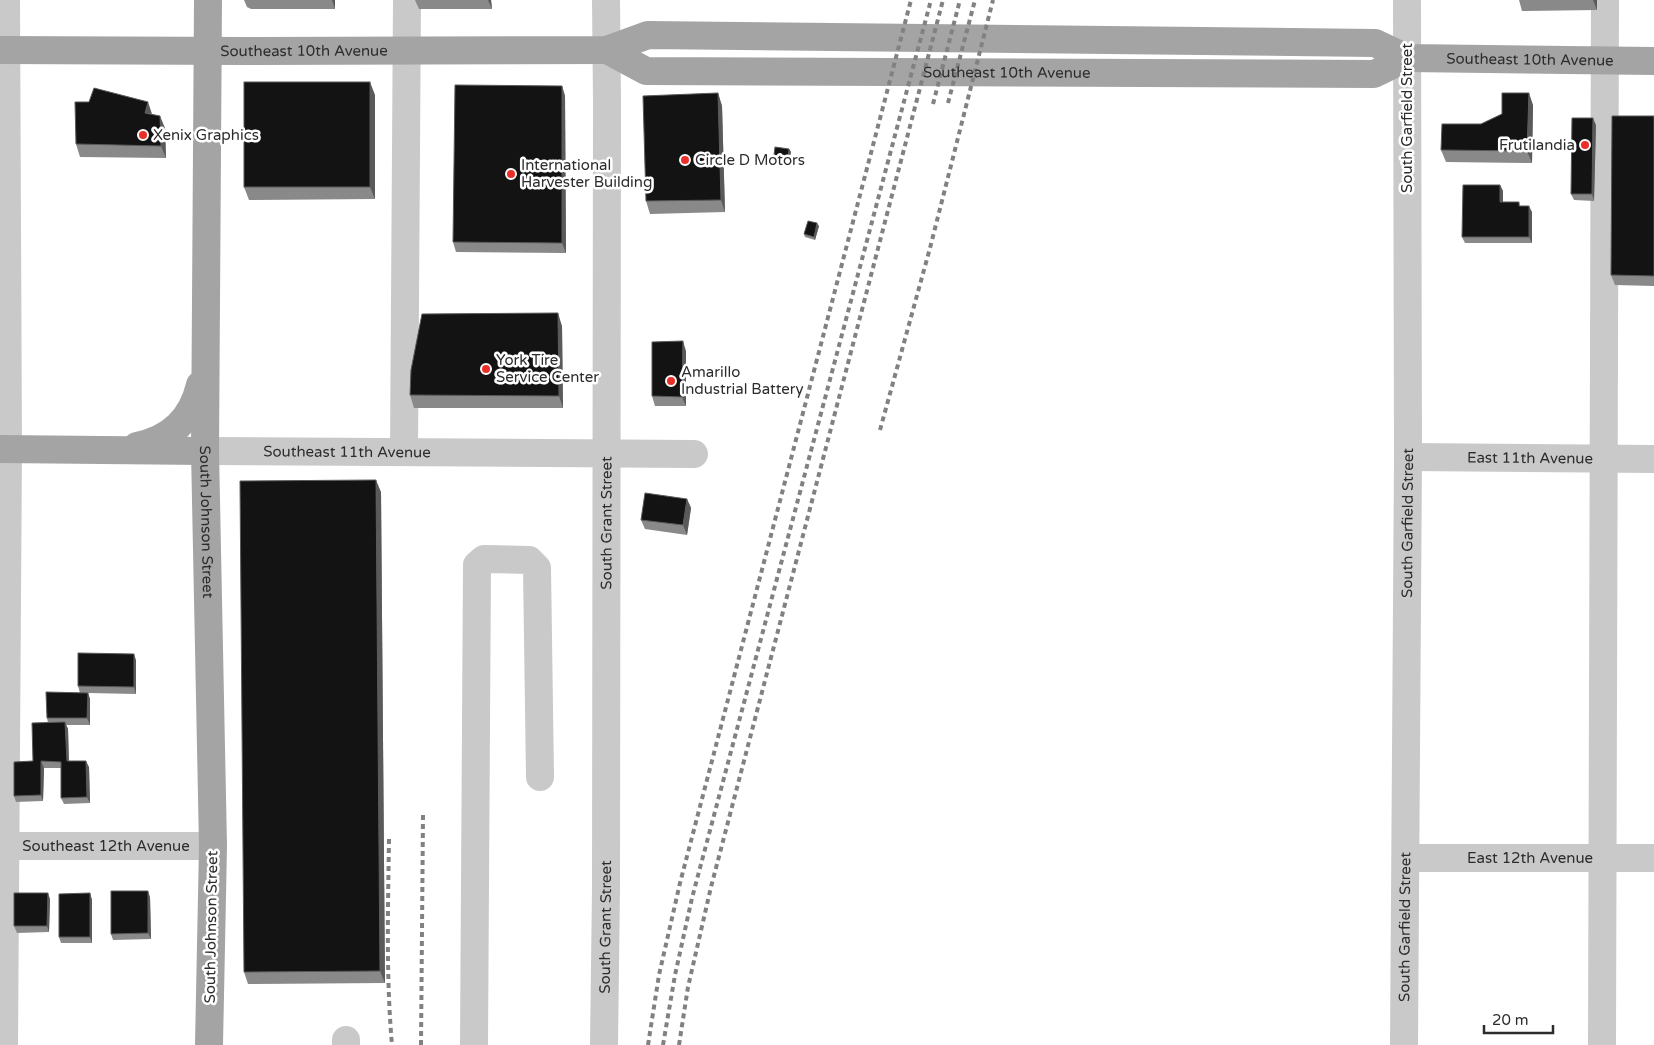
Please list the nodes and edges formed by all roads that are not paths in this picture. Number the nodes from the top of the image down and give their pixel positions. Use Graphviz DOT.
graph roads {
  1 [pos="6,0"];
  2 [pos="208,0"];
  3 [pos="407,0"];
  4 [pos="606,0"];
  5 [pos="1407,0"];
  6 [pos="1605,0"];
  7 [pos="3,50"];
  8 [pos="406,50"];
  9 [pos="607,50"];
  10 [pos="208,51"];
  11 [pos="1407,58"];
  12 [pos="1605,61"];
  13 [pos="1654,61"];
  14 [pos="206,359"];
  15 [pos="4,449"];
  16 [pos="99,450"];
  17 [pos="205,451"];
  18 [pos="404,452"];
  19 [pos="606,453"];
  20 [pos="694,454"];
  21 [pos="1408,457"];
  22 [pos="1603,459"];
  23 [pos="1654,459"];
  24 [pos="540,777"];
  25 [pos="3,846"];
  26 [pos="213,846"];
  27 [pos="1406,858"];
  28 [pos="1602,858"];
  29 [pos="1654,858"];
  30 [pos="4,1045"];
  31 [pos="209,1045"];
  32 [pos="474,1045"];
  33 [pos="604,1045"];
  34 [pos="1404,1045"];
  35 [pos="1602,1045"];
  1 -- 7 [label="street"];
  2 -- 10 [label="main road, South Johnson Street"];
  3 -- 8 [label="street"];
  4 -- 9 [label="street, South Grant Street"];
  5 -- 11 [label="street, South Garfield Street"];
  6 -- 12 [label="street"];
  7 -- 10 [label="main road, Southeast 10th Avenue"];
  7 -- 15 [label="street"];
  8 -- 9 [label="main road, Southeast 10th Avenue"];
  8 -- 10 [label="main road, Southeast 10th Avenue"];
  8 -- 18 [label="street"];
  9 -- 11 [label="main road, Southeast 10th Avenue"];
  9 -- 11 [label="main road, Southeast 10th Avenue"];
  9 -- 19 [label="street, South Grant Street"];
  10 -- 14 [label="main road, South Johnson Street"];
  11 -- 12 [label="main road, Southeast 10th Avenue"];
  11 -- 21 [label="street, South Garfield Street"];
  12 -- 13 [label="main road, Southeast 10th Avenue"];
  12 -- 22 [label="street"];
  14 -- 16 [label="main road"];
  14 -- 17 [label="main road, South Johnson Street"];
  15 -- 16 [label="main road, Southeast 11th Avenue"];
  15 -- 25 [label="street"];
  16 -- 17 [label="main road, Southeast 11th Avenue"];
  17 -- 18 [label="street, Southeast 11th Avenue"];
  17 -- 26 [label="main road, South Johnson Street"];
  18 -- 19 [label="street, Southeast 11th Avenue"];
  19 -- 20 [label="street, Southeast 11th Avenue"];
  19 -- 33 [label="street, South Grant Street"];
  21 -- 22 [label="street, East 11th Avenue"];
  21 -- 27 [label="street, South Garfield Street"];
  22 -- 23 [label="street, East 11th Avenue"];
  22 -- 28 [label="street"];
  24 -- 32 [label="street"];
  25 -- 26 [label="street, Southeast 12th Avenue"];
  25 -- 30 [label="street"];
  26 -- 31 [label="main road, South Johnson Street"];
  27 -- 28 [label="street, East 12th Avenue"];
  27 -- 34 [label="street, South Garfield Street"];
  28 -- 29 [label="street, East 12th Avenue"];
  28 -- 35 [label="street"];
}
